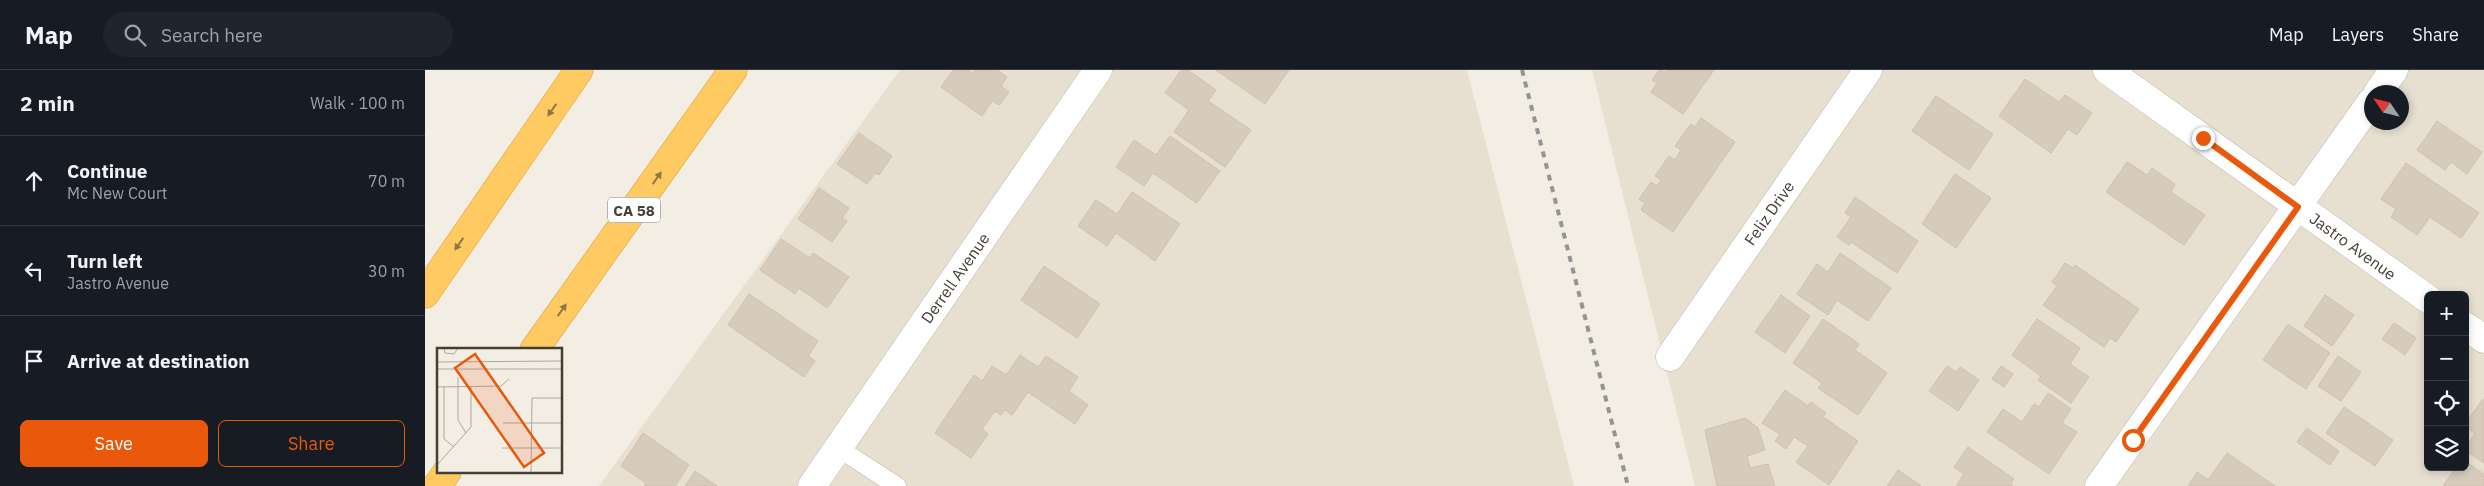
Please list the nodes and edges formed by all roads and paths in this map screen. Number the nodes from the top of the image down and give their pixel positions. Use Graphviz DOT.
graph roads {
  1 [pos="579,70"];
  2 [pos="733,70"];
  3 [pos="1098,70"];
  4 [pos="1868,70"];
  5 [pos="2107,70"];
  6 [pos="2393,70"];
  7 [pos="2383,85"];
  8 [pos="2364,112"];
  9 [pos="2298,207"];
  10 [pos="425,294"];
  11 [pos="2424,296"];
  12 [pos="2469,329"];
  13 [pos="2484,339"];
  14 [pos="535,348"];
  15 [pos="1669,357"];
  16 [pos="838,448"];
  17 [pos="446,474"];
  18 [pos="437,486"];
  19 [pos="812,486"];
  20 [pos="897,486"];
  21 [pos="2099,486"];
  1 -- 10 [label="highway, one-way"];
  14 -- 2 [label="highway, CA 58, one-way"];
  3 -- 16 [label="street, Derrell Avenue"];
  4 -- 15 [label="street, Feliz Drive"];
  5 -- 9 [label="street, Jastro Avenue"];
  6 -- 7 [label="street"];
  8 -- 9 [label="street"];
  9 -- 11 [label="street, Jastro Avenue"];
  9 -- 21 [label="street"];
  12 -- 13 [label="street"];
  16 -- 19 [label="street, Derrell Avenue"];
  16 -- 20 [label="lane"];
  17 -- 18 [label="highway"];
}
